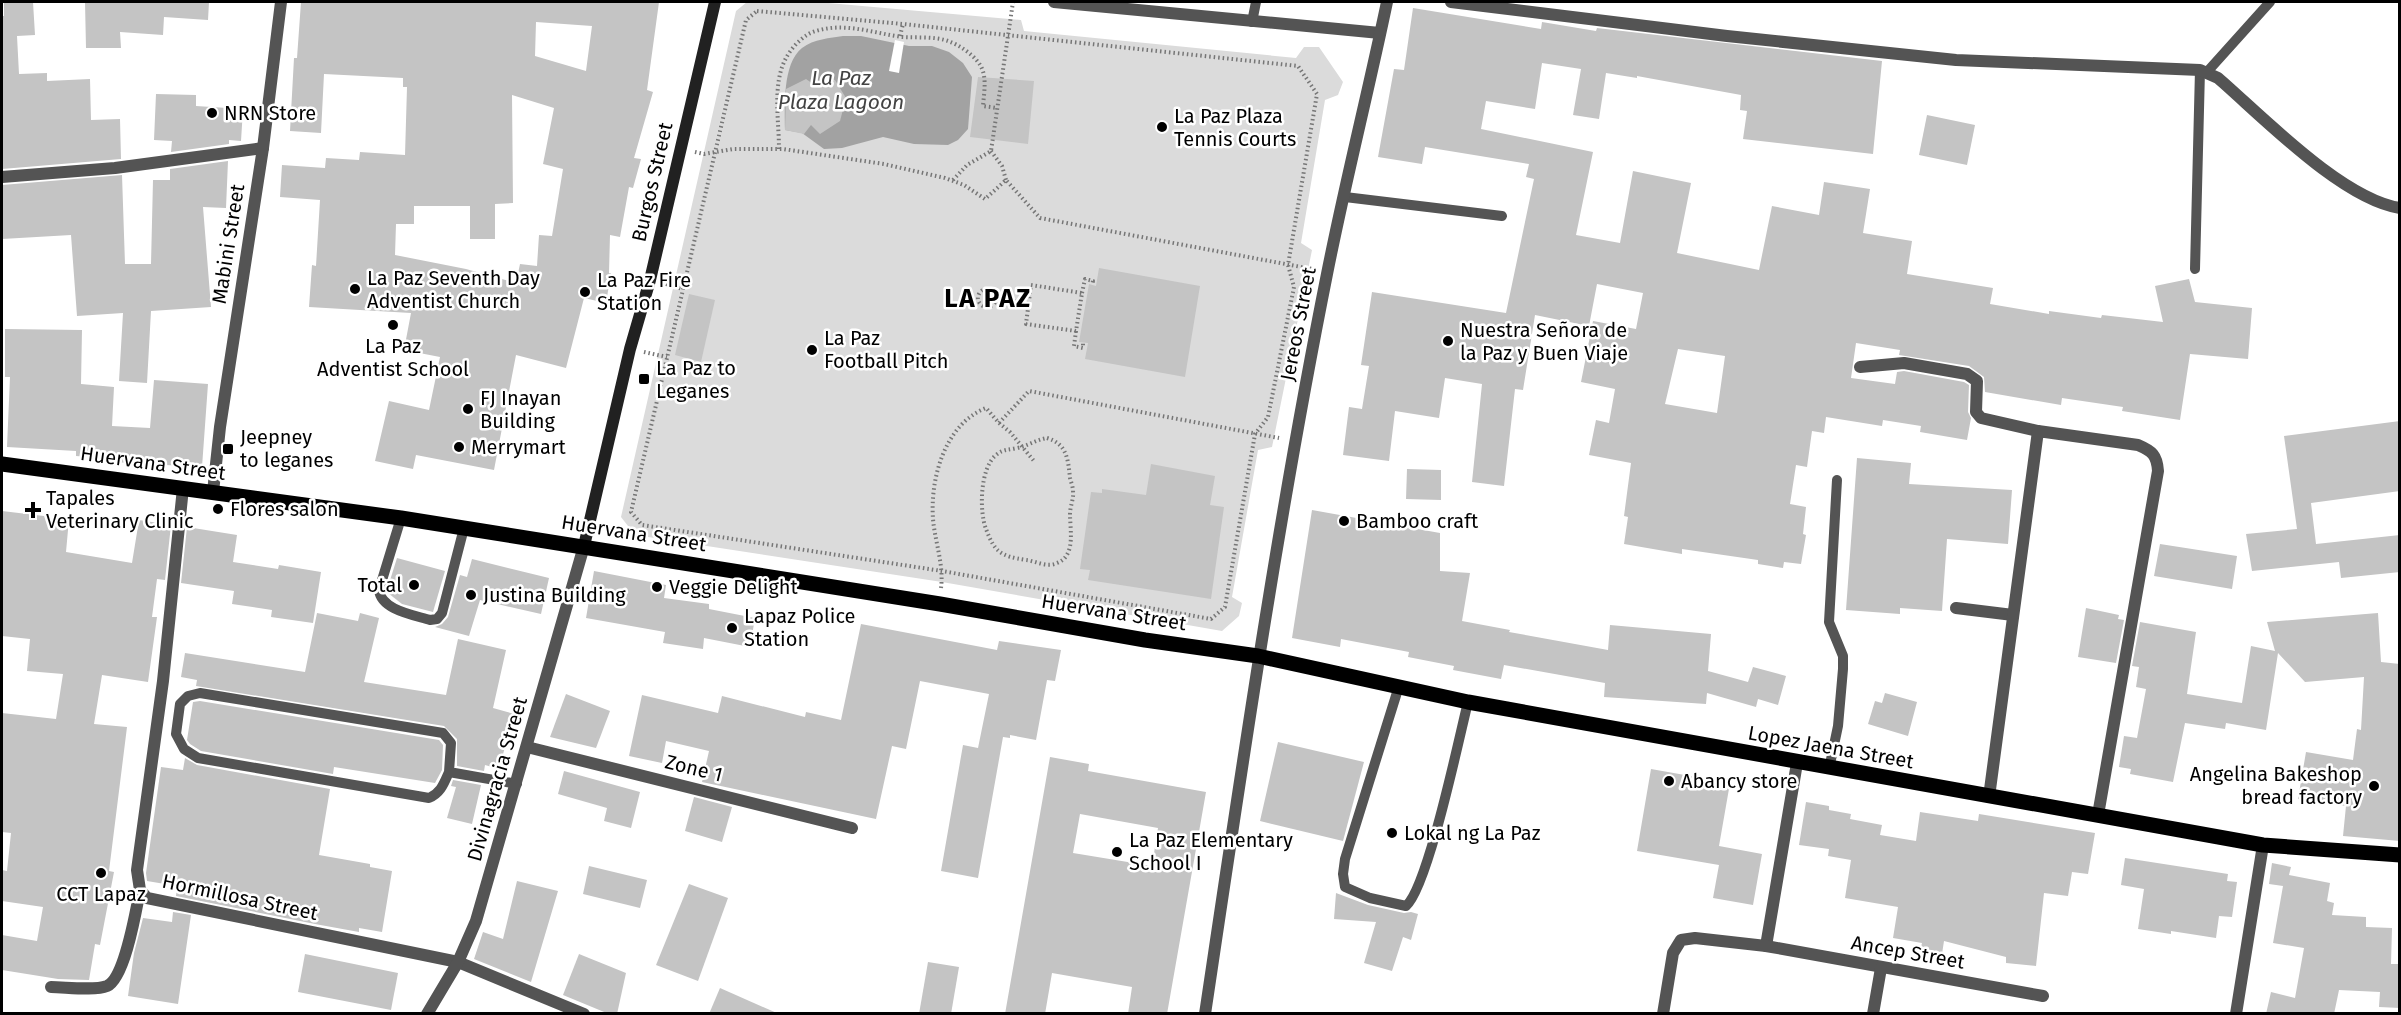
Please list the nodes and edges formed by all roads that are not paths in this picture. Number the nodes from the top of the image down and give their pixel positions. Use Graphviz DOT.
graph roads {
  1 [pos="281,2"];
  2 [pos="715,2"];
  3 [pos="1054,2"];
  4 [pos="1256,2"];
  5 [pos="1387,2"];
  6 [pos="1451,2"];
  7 [pos="2270,2"];
  8 [pos="1252,22"];
  9 [pos="1380,33"];
  10 [pos="2203,71"];
  11 [pos="263,148"];
  12 [pos="2,177"];
  13 [pos="1345,197"];
  14 [pos="2400,208"];
  15 [pos="1502,216"];
  16 [pos="2195,269"];
  17 [pos="1860,367"];
  18 [pos="2038,431"];
  19 [pos="2,464"];
  20 [pos="1837,480"];
  21 [pos="183,488"];
  22 [pos="213,492"];
  23 [pos="401,518"];
  24 [pos="464,528"];
  25 [pos="584,546"];
  26 [pos="1956,608"];
  27 [pos="2013,615"];
  28 [pos="1258,656"];
  29 [pos="1399,686"];
  30 [pos="1468,702"];
  31 [pos="527,747"];
  32 [pos="1797,763"];
  33 [pos="1829,769"];
  34 [pos="449,772"];
  35 [pos="517,784"];
  36 [pos="1989,796"];
  37 [pos="2098,815"];
  38 [pos="852,828"];
  39 [pos="2262,845"];
  40 [pos="2400,855"];
  41 [pos="140,890"];
  42 [pos="1766,946"];
  43 [pos="458,962"];
  44 [pos="1881,968"];
  45 [pos="51,987"];
  46 [pos="2043,996"];
  47 [pos="427,1014"];
  48 [pos="584,1014"];
  49 [pos="1205,1014"];
  50 [pos="1663,1014"];
  51 [pos="1873,1014"];
  52 [pos="2236,1014"];
  1 -- 11 [label="street, Mabini Street"];
  2 -- 25 [label="main road, Burgos Street"];
  3 -- 8 [label="street"];
  4 -- 8 [label="lane"];
  5 -- 9 [label="street, Jereos Street"];
  6 -- 10 [label="street"];
  7 -- 10 [label="lane"];
  8 -- 9 [label="street"];
  9 -- 13 [label="street, Jereos Street"];
  10 -- 14 [label="street"];
  10 -- 16 [label="lane"];
  11 -- 12 [label="street"];
  11 -- 22 [label="street, Mabini Street"];
  13 -- 15 [label="lane"];
  13 -- 28 [label="street, Jereos Street"];
  17 -- 18 [label="street"];
  18 -- 27 [label="street"];
  18 -- 37 [label="street"];
  19 -- 21 [label="main road, Huervana Street"];
  20 -- 33 [label="lane"];
  21 -- 22 [label="main road, Huervana Street"];
  21 -- 41 [label="street, Hormillosa Street"];
  22 -- 23 [label="main road, Huervana Street"];
  23 -- 24 [label="main road, Huervana Street"];
  23 -- 24 [label="lane"];
  24 -- 25 [label="main road, Huervana Street"];
  25 -- 28 [label="main road, Huervana Street"];
  25 -- 31 [label="street, Divinagracia Street"];
  26 -- 27 [label="street"];
  27 -- 36 [label="street"];
  28 -- 29 [label="main road, Lopez Jaena Street"];
  28 -- 49 [label="street, Jereos Street"];
  29 -- 30 [label="main road, Lopez Jaena Street"];
  29 -- 30 [label="lane"];
  30 -- 32 [label="main road, Lopez Jaena Street"];
  31 -- 35 [label="street, Divinagracia Street"];
  31 -- 38 [label="street, Zone 1"];
  32 -- 33 [label="main road, Lopez Jaena Street"];
  32 -- 42 [label="street"];
  33 -- 36 [label="main road, Lopez Jaena Street"];
  34 -- 34 [label="lane"];
  34 -- 35 [label="lane"];
  35 -- 43 [label="street, Divinagracia Street"];
  36 -- 37 [label="main road, Lopez Jaena Street"];
  37 -- 39 [label="main road, Lopez Jaena Street"];
  39 -- 40 [label="main road, Lopez Jaena Street"];
  39 -- 52 [label="street"];
  41 -- 43 [label="street, Hormillosa Street"];
  41 -- 45 [label="street"];
  42 -- 44 [label="street, Ancep Street"];
  42 -- 50 [label="street, Ancep Street"];
  43 -- 47 [label="street, Divinagracia Street"];
  43 -- 48 [label="street, Hormillosa Street"];
  44 -- 46 [label="street, Ancep Street"];
  44 -- 51 [label="street"];
}
